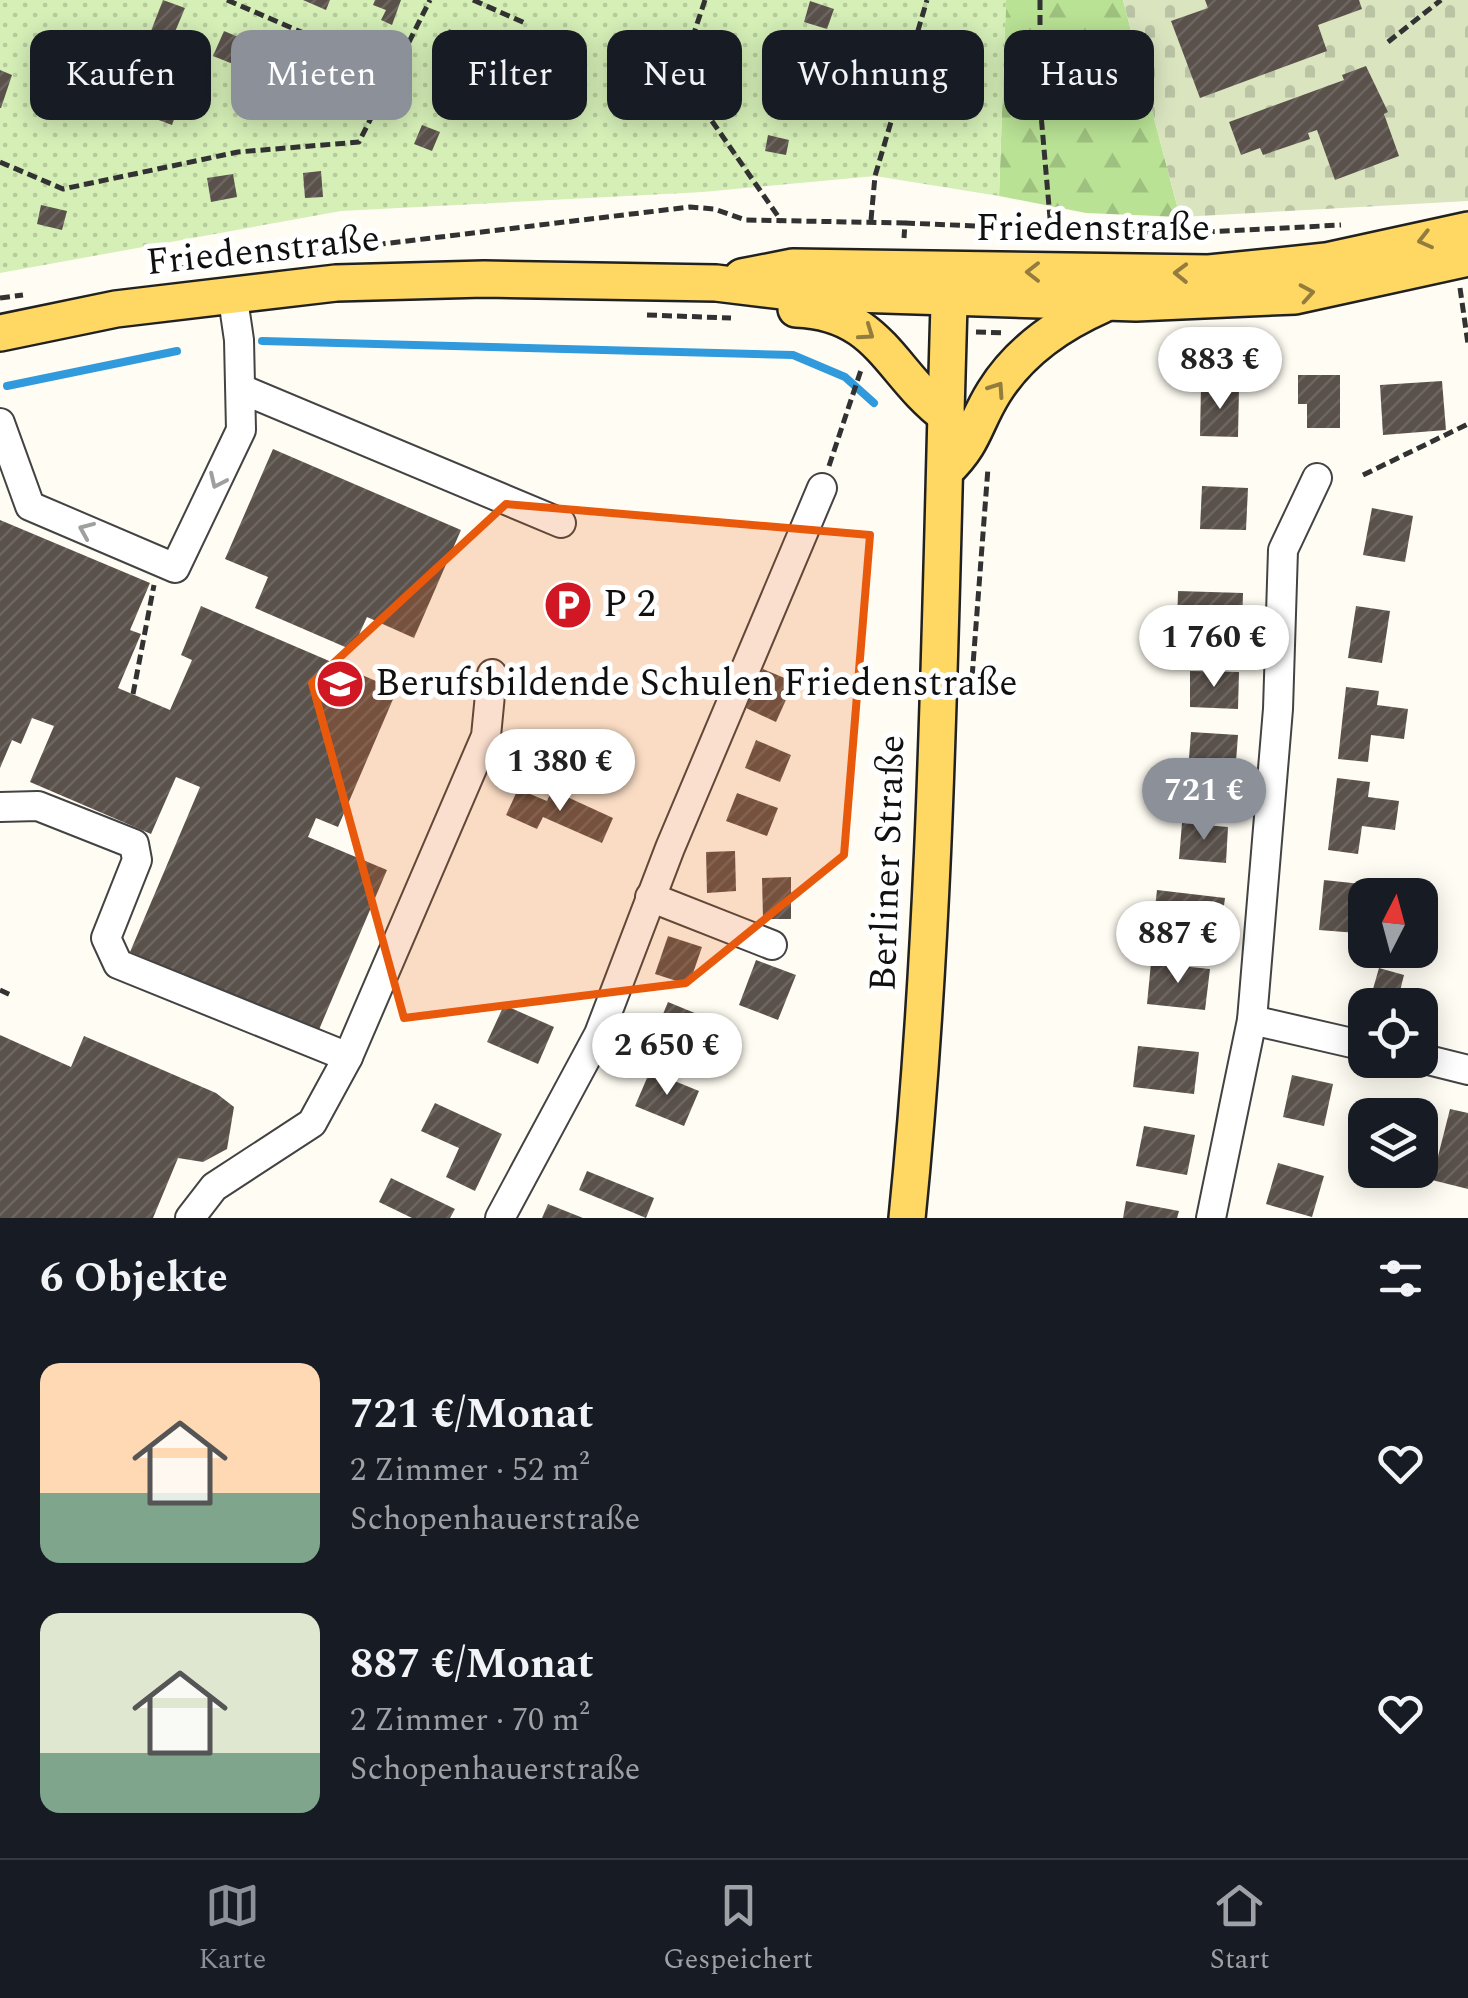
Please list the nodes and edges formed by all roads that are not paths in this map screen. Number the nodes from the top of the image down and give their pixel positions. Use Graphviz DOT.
graph roads {
  1 [pos="1468,230"];
  2 [pos="1463,267"];
  3 [pos="716,283"];
  4 [pos="950,284"];
  5 [pos="232,292"];
  6 [pos="1105,303"];
  7 [pos="0,333"];
  8 [pos="241,389"];
  9 [pos="947,416"];
  10 [pos="0,423"];
  11 [pos="946,470"];
  12 [pos="1317,478"];
  13 [pos="822,488"];
  14 [pos="561,524"];
  15 [pos="492,674"];
  16 [pos="0,808"];
  17 [pos="650,898"];
  18 [pos="772,945"];
  19 [pos="1252,1020"];
  20 [pos="1348,1042"];
  21 [pos="348,1057"];
  22 [pos="1438,1062"];
  23 [pos="1468,1070"];
  24 [pos="190,1218"];
  25 [pos="500,1218"];
  26 [pos="908,1218"];
  27 [pos="1212,1218"];
  1 -- 4 [label="main road, Friedenstraße, one-way"];
  6 -- 2 [label="main road, Friedenstraße, one-way"];
  3 -- 4 [label="main road, Friedenstraße"];
  3 -- 4 [label="main road, Friedenstraße"];
  3 -- 5 [label="main road, Friedenstraße"];
  3 -- 9 [label="main road, one-way"];
  4 -- 6 [label="main road, Friedenstraße"];
  4 -- 9 [label="main road, Berliner Straße"];
  5 -- 7 [label="main road, Friedenstraße"];
  5 -- 8 [label="street"];
  11 -- 6 [label="main road, one-way"];
  8 -- 10 [label="street, one-way"];
  8 -- 14 [label="street"];
  9 -- 11 [label="main road, Berliner Straße"];
  11 -- 26 [label="main road, Berliner Straße"];
  12 -- 19 [label="street"];
  13 -- 17 [label="street"];
  15 -- 21 [label="street"];
  16 -- 21 [label="street"];
  17 -- 18 [label="street"];
  17 -- 25 [label="street"];
  19 -- 20 [label="street"];
  19 -- 27 [label="street"];
  21 -- 24 [label="street"];
  22 -- 23 [label="street"];
}
